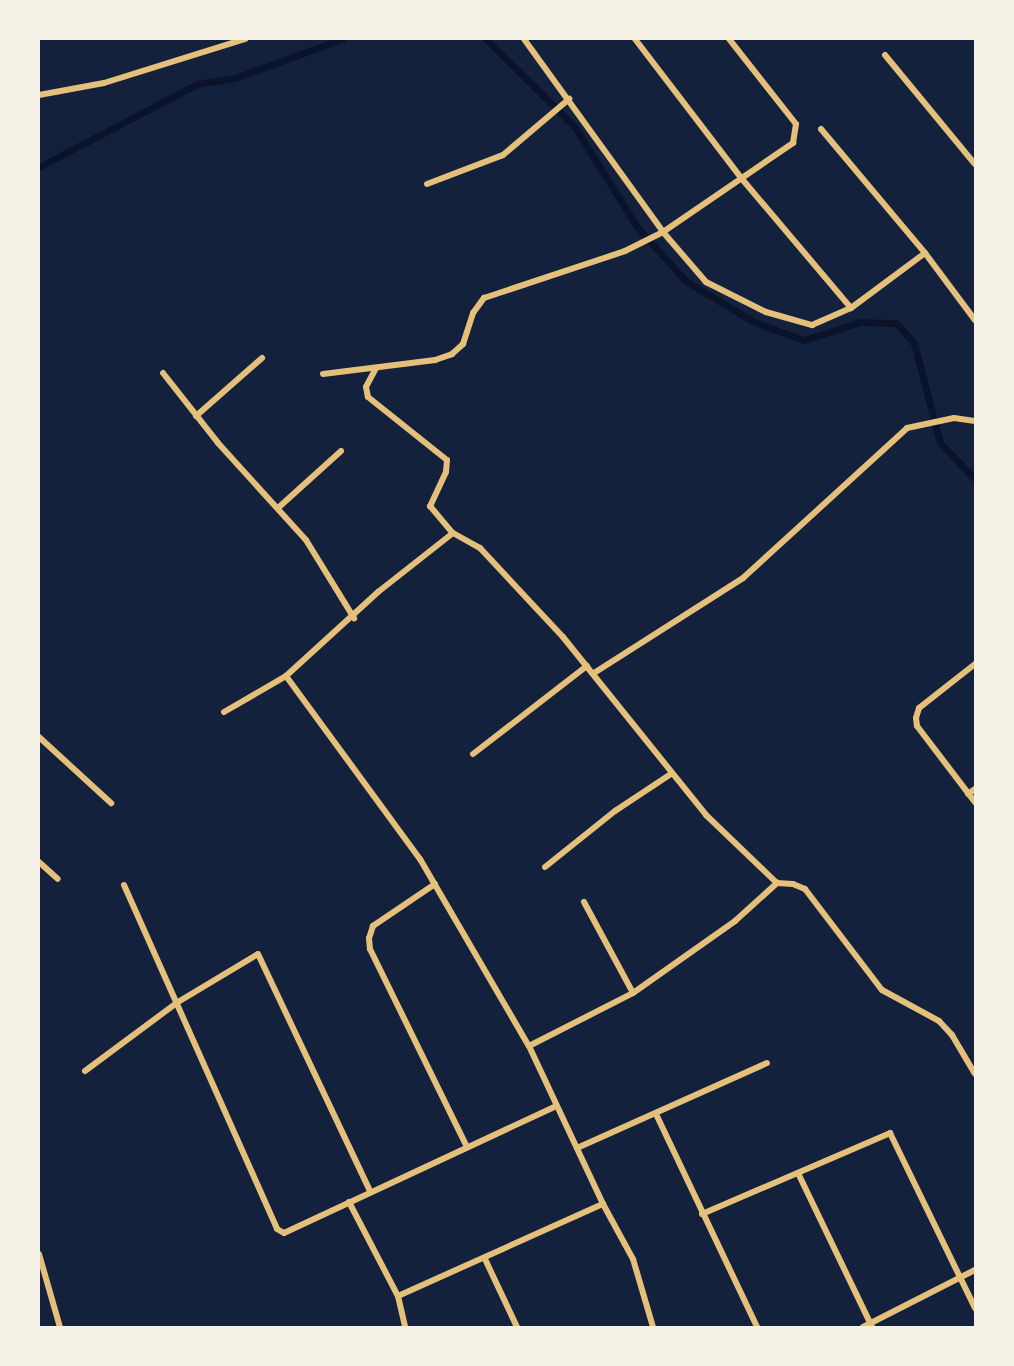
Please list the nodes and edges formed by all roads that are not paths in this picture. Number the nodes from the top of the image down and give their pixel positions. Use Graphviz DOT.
graph roads {
  1 [pos="245,39"];
  2 [pos="524,39"];
  3 [pos="635,39"];
  4 [pos="729,39"];
  5 [pos="885,56"];
  6 [pos="39,95"];
  7 [pos="569,99"];
  8 [pos="821,129"];
  9 [pos="975,164"];
  10 [pos="742,178"];
  11 [pos="427,184"];
  12 [pos="659,233"];
  13 [pos="925,253"];
  14 [pos="851,308"];
  15 [pos="975,320"];
  16 [pos="262,358"];
  17 [pos="376,368"];
  18 [pos="163,373"];
  19 [pos="323,374"];
  20 [pos="196,416"];
  21 [pos="975,421"];
  22 [pos="341,452"];
  23 [pos="278,508"];
  24 [pos="453,533"];
  25 [pos="354,618"];
  26 [pos="975,664"];
  27 [pos="587,666"];
  28 [pos="594,673"];
  29 [pos="286,676"];
  30 [pos="224,712"];
  31 [pos="39,737"];
  32 [pos="472,754"];
  33 [pos="671,774"];
  34 [pos="975,789"];
  35 [pos="968,794"];
  36 [pos="975,802"];
  37 [pos="111,803"];
  38 [pos="39,862"];
  39 [pos="545,867"];
  40 [pos="58,879"];
  41 [pos="777,883"];
  42 [pos="435,884"];
  43 [pos="124,885"];
  44 [pos="584,902"];
  45 [pos="633,993"];
  46 [pos="178,1002"];
  47 [pos="529,1046"];
  48 [pos="767,1063"];
  49 [pos="85,1071"];
  50 [pos="975,1074"];
  51 [pos="556,1106"];
  52 [pos="656,1114"];
  53 [pos="467,1147"];
  54 [pos="577,1148"];
  55 [pos="798,1173"];
  56 [pos="370,1191"];
  57 [pos="349,1202"];
  58 [pos="603,1204"];
  59 [pos="702,1214"];
  60 [pos="39,1254"];
  61 [pos="485,1259"];
  62 [pos="975,1270"];
  63 [pos="960,1277"];
  64 [pos="398,1296"];
  65 [pos="975,1308"];
  66 [pos="871,1325"];
  67 [pos="402,1326"];
  68 [pos="60,1327"];
  69 [pos="517,1327"];
  70 [pos="653,1327"];
  71 [pos="757,1327"];
  72 [pos="863,1327"];
  1 -- 6 [label="street"];
  2 -- 7 [label="street"];
  3 -- 10 [label="street"];
  4 -- 10 [label="street"];
  5 -- 9 [label="street"];
  7 -- 11 [label="street"];
  7 -- 12 [label="street"];
  8 -- 13 [label="street"];
  10 -- 12 [label="street"];
  10 -- 14 [label="street"];
  12 -- 14 [label="street"];
  12 -- 17 [label="street"];
  13 -- 14 [label="street"];
  13 -- 15 [label="street"];
  16 -- 20 [label="street"];
  17 -- 19 [label="street"];
  17 -- 24 [label="street"];
  18 -- 20 [label="street"];
  20 -- 23 [label="street"];
  21 -- 28 [label="street"];
  22 -- 23 [label="street"];
  23 -- 25 [label="street"];
  24 -- 25 [label="street"];
  24 -- 27 [label="street"];
  25 -- 29 [label="street"];
  26 -- 35 [label="street"];
  27 -- 28 [label="street"];
  27 -- 32 [label="street"];
  28 -- 33 [label="street"];
  29 -- 30 [label="street"];
  29 -- 42 [label="street"];
  31 -- 37 [label="street"];
  33 -- 39 [label="street"];
  33 -- 41 [label="street"];
  34 -- 35 [label="street"];
  35 -- 36 [label="street"];
  38 -- 40 [label="street"];
  41 -- 45 [label="street"];
  41 -- 50 [label="street"];
  42 -- 47 [label="street"];
  42 -- 53 [label="street"];
  43 -- 46 [label="street"];
  44 -- 45 [label="street"];
  45 -- 47 [label="street"];
  46 -- 49 [label="street"];
  46 -- 56 [label="street"];
  46 -- 57 [label="street"];
  47 -- 51 [label="street"];
  48 -- 52 [label="street"];
  51 -- 53 [label="street"];
  51 -- 54 [label="street"];
  52 -- 54 [label="street"];
  52 -- 59 [label="street"];
  53 -- 56 [label="street"];
  54 -- 58 [label="street"];
  55 -- 59 [label="street"];
  55 -- 63 [label="street"];
  55 -- 66 [label="street"];
  56 -- 57 [label="street"];
  57 -- 64 [label="street"];
  58 -- 61 [label="street"];
  58 -- 70 [label="street"];
  59 -- 71 [label="street"];
  60 -- 68 [label="street"];
  61 -- 64 [label="street"];
  61 -- 69 [label="street"];
  62 -- 63 [label="street"];
  63 -- 65 [label="street"];
  63 -- 66 [label="street"];
  64 -- 67 [label="street"];
  66 -- 72 [label="street"];
}
